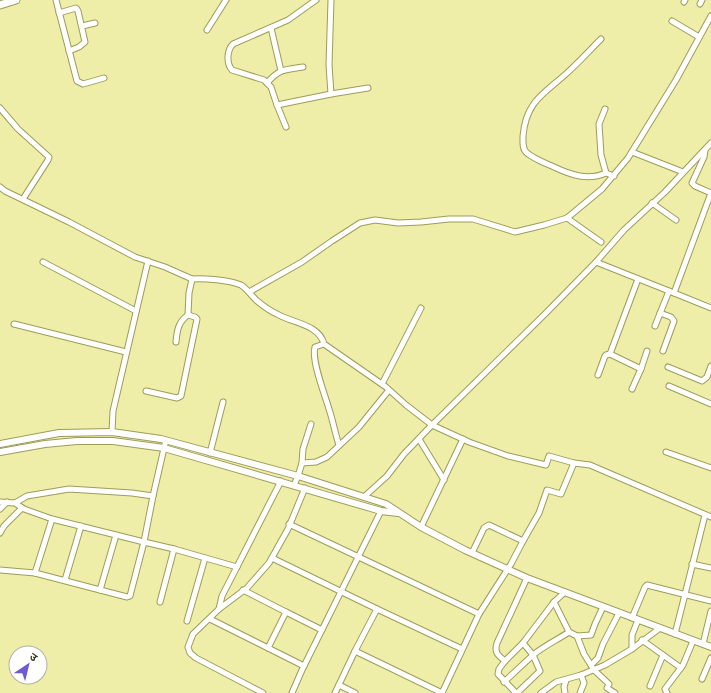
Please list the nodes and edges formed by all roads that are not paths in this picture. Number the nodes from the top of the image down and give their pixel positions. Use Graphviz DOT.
graph roads {
  1 [pos="16,0"];
  2 [pos="56,0"];
  3 [pos="226,0"];
  4 [pos="316,0"];
  5 [pos="331,0"];
  6 [pos="0,5"];
  7 [pos="59,13"];
  8 [pos="711,16"];
  9 [pos="672,21"];
  10 [pos="95,23"];
  11 [pos="82,26"];
  12 [pos="271,28"];
  13 [pos="207,30"];
  14 [pos="699,37"];
  15 [pos="601,39"];
  16 [pos="69,51"];
  17 [pos="303,68"];
  18 [pos="281,70"];
  19 [pos="104,78"];
  20 [pos="267,83"];
  21 [pos="368,88"];
  22 [pos="331,94"];
  23 [pos="277,105"];
  24 [pos="0,108"];
  25 [pos="605,110"];
  26 [pos="286,127"];
  27 [pos="711,143"];
  28 [pos="705,149"];
  29 [pos="632,152"];
  30 [pos="683,172"];
  31 [pos="606,173"];
  32 [pos="614,176"];
  33 [pos="0,187"];
  34 [pos="711,192"];
  35 [pos="23,199"];
  36 [pos="652,203"];
  37 [pos="567,218"];
  38 [pos="676,220"];
  39 [pos="600,242"];
  40 [pos="148,261"];
  41 [pos="43,262"];
  42 [pos="596,262"];
  43 [pos="192,279"];
  44 [pos="638,279"];
  45 [pos="249,292"];
  46 [pos="672,292"];
  47 [pos="420,308"];
  48 [pos="711,308"];
  49 [pos="136,311"];
  50 [pos="660,313"];
  51 [pos="188,315"];
  52 [pos="14,324"];
  53 [pos="655,326"];
  54 [pos="176,342"];
  55 [pos="324,344"];
  56 [pos="647,351"];
  57 [pos="663,351"];
  58 [pos="126,352"];
  59 [pos="610,354"];
  60 [pos="711,366"];
  61 [pos="668,367"];
  62 [pos="641,369"];
  63 [pos="598,375"];
  64 [pos="382,384"];
  65 [pos="669,386"];
  66 [pos="632,389"];
  67 [pos="389,390"];
  68 [pos="146,391"];
  69 [pos="223,402"];
  70 [pos="711,404"];
  71 [pos="311,424"];
  72 [pos="432,425"];
  73 [pos="112,432"];
  74 [pos="419,439"];
  75 [pos="463,439"];
  76 [pos="166,440"];
  77 [pos="0,444"];
  78 [pos="339,446"];
  79 [pos="164,448"];
  80 [pos="0,452"];
  81 [pos="666,452"];
  82 [pos="210,453"];
  83 [pos="302,463"];
  84 [pos="574,463"];
  85 [pos="711,468"];
  86 [pos="298,476"];
  87 [pos="444,480"];
  88 [pos="281,481"];
  89 [pos="294,485"];
  90 [pos="305,488"];
  91 [pos="153,496"];
  92 [pos="365,496"];
  93 [pos="0,502"];
  94 [pos="7,502"];
  95 [pos="15,503"];
  96 [pos="22,508"];
  97 [pos="0,509"];
  98 [pos="381,511"];
  99 [pos="401,514"];
  100 [pos="705,514"];
  101 [pos="711,517"];
  102 [pos="52,519"];
  103 [pos="289,524"];
  104 [pos="81,526"];
  105 [pos="421,527"];
  106 [pos="0,533"];
  107 [pos="116,535"];
  108 [pos="523,540"];
  109 [pos="144,542"];
  110 [pos="174,549"];
  111 [pos="472,553"];
  112 [pos="205,558"];
  113 [pos="272,558"];
  114 [pos="359,558"];
  115 [pos="692,564"];
  116 [pos="237,567"];
  117 [pos="711,568"];
  118 [pos="508,569"];
  119 [pos="0,570"];
  120 [pos="35,573"];
  121 [pos="528,578"];
  122 [pos="65,580"];
  123 [pos="100,590"];
  124 [pos="243,590"];
  125 [pos="342,591"];
  126 [pos="565,592"];
  127 [pos="684,595"];
  128 [pos="711,601"];
  129 [pos="160,602"];
  130 [pos="554,602"];
  131 [pos="603,607"];
  132 [pos="219,609"];
  133 [pos="377,609"];
  134 [pos="711,611"];
  135 [pos="286,612"];
  136 [pos="618,613"];
  137 [pos="479,614"];
  138 [pos="210,619"];
  139 [pos="635,619"];
  140 [pos="187,621"];
  141 [pos="660,628"];
  142 [pos="322,630"];
  143 [pos="569,632"];
  144 [pos="675,634"];
  145 [pos="577,636"];
  146 [pos="642,640"];
  147 [pos="693,641"];
  148 [pos="523,643"];
  149 [pos="703,644"];
  150 [pos="711,647"];
  151 [pos="268,648"];
  152 [pos="462,649"];
  153 [pos="632,649"];
  154 [pos="355,651"];
  155 [pos="533,655"];
  156 [pos="663,655"];
  157 [pos="711,658"];
  158 [pos="505,662"];
  159 [pos="304,666"];
  160 [pos="592,667"];
  161 [pos="681,668"];
  162 [pos="581,675"];
  163 [pos="702,679"];
  164 [pos="566,680"];
  165 [pos="504,682"];
  166 [pos="339,685"];
  167 [pos="650,686"];
  168 [pos="263,693"];
  169 [pos="292,693"];
  170 [pos="335,693"];
  171 [pos="355,693"];
  172 [pos="442,693"];
  173 [pos="516,693"];
  174 [pos="541,693"];
  175 [pos="565,693"];
  176 [pos="580,693"];
  177 [pos="615,693"];
  178 [pos="667,693"];
  1 -- 6 [label="main road"];
  2 -- 7 [label="street"];
  3 -- 13 [label="street"];
  4 -- 12 [label="street"];
  5 -- 22 [label="street"];
  7 -- 11 [label="street"];
  7 -- 16 [label="street"];
  8 -- 14 [label="street"];
  9 -- 14 [label="street"];
  10 -- 11 [label="street"];
  11 -- 16 [label="street"];
  12 -- 18 [label="street"];
  12 -- 20 [label="street"];
  14 -- 29 [label="street"];
  15 -- 31 [label="street"];
  16 -- 19 [label="street"];
  17 -- 18 [label="street"];
  18 -- 20 [label="street"];
  20 -- 23 [label="street"];
  21 -- 22 [label="street"];
  22 -- 23 [label="street"];
  23 -- 26 [label="street"];
  24 -- 35 [label="street"];
  25 -- 31 [label="street"];
  27 -- 28 [label="street"];
  28 -- 30 [label="street"];
  28 -- 34 [label="street"];
  29 -- 30 [label="street"];
  29 -- 32 [label="street"];
  30 -- 36 [label="street"];
  31 -- 32 [label="street"];
  32 -- 37 [label="street"];
  33 -- 35 [label="street"];
  34 -- 46 [label="street"];
  35 -- 40 [label="street"];
  36 -- 38 [label="street"];
  36 -- 42 [label="street"];
  37 -- 39 [label="street"];
  37 -- 45 [label="street"];
  40 -- 43 [label="street"];
  40 -- 49 [label="street"];
  41 -- 49 [label="street"];
  42 -- 44 [label="street"];
  42 -- 72 [label="street"];
  43 -- 45 [label="street"];
  43 -- 51 [label="street"];
  44 -- 46 [label="street"];
  44 -- 59 [label="street"];
  45 -- 55 [label="street"];
  46 -- 48 [label="street"];
  46 -- 50 [label="street"];
  47 -- 64 [label="street"];
  49 -- 58 [label="street"];
  50 -- 53 [label="street"];
  50 -- 57 [label="street"];
  51 -- 54 [label="street"];
  51 -- 68 [label="street"];
  52 -- 58 [label="street"];
  55 -- 64 [label="street"];
  55 -- 78 [label="street"];
  56 -- 62 [label="street"];
  58 -- 73 [label="street"];
  59 -- 62 [label="street"];
  59 -- 63 [label="street"];
  60 -- 61 [label="street"];
  62 -- 66 [label="street"];
  64 -- 67 [label="street"];
  65 -- 70 [label="street"];
  67 -- 72 [label="street"];
  67 -- 78 [label="street"];
  69 -- 82 [label="street"];
  71 -- 83 [label="street"];
  72 -- 74 [label="street"];
  72 -- 75 [label="street"];
  73 -- 76 [label="street"];
  73 -- 77 [label="street"];
  74 -- 87 [label="street"];
  74 -- 92 [label="street"];
  75 -- 84 [label="street"];
  75 -- 87 [label="street"];
  76 -- 79 [label="street"];
  76 -- 82 [label="street"];
  78 -- 83 [label="street"];
  79 -- 80 [label="street"];
  79 -- 88 [label="street"];
  79 -- 91 [label="street"];
  81 -- 85 [label="street"];
  82 -- 86 [label="street"];
  83 -- 86 [label="street"];
  84 -- 100 [label="street"];
  84 -- 108 [label="street"];
  86 -- 89 [label="street"];
  86 -- 92 [label="street"];
  87 -- 105 [label="street"];
  88 -- 89 [label="street"];
  88 -- 116 [label="street"];
  89 -- 90 [label="street"];
  90 -- 98 [label="street"];
  90 -- 103 [label="street"];
  91 -- 95 [label="street"];
  91 -- 109 [label="street"];
  92 -- 99 [label="street"];
  93 -- 94 [label="street"];
  94 -- 95 [label="street"];
  94 -- 97 [label="street"];
  95 -- 96 [label="street"];
  96 -- 102 [label="street"];
  96 -- 106 [label="street"];
  98 -- 99 [label="street"];
  98 -- 114 [label="street"];
  99 -- 105 [label="street"];
  100 -- 101 [label="street"];
  100 -- 115 [label="street"];
  102 -- 104 [label="street"];
  102 -- 120 [label="street"];
  103 -- 113 [label="street"];
  103 -- 114 [label="street"];
  104 -- 107 [label="street"];
  104 -- 122 [label="street"];
  105 -- 111 [label="street"];
  107 -- 109 [label="street"];
  107 -- 123 [label="street"];
  108 -- 111 [label="street"];
  108 -- 118 [label="street"];
  109 -- 110 [label="street"];
  109 -- 123 [label="street"];
  110 -- 112 [label="street"];
  110 -- 129 [label="street"];
  111 -- 118 [label="street"];
  112 -- 116 [label="street"];
  112 -- 140 [label="street"];
  113 -- 124 [label="street"];
  113 -- 125 [label="street"];
  114 -- 125 [label="street"];
  114 -- 137 [label="street"];
  115 -- 117 [label="street"];
  115 -- 127 [label="street"];
  116 -- 132 [label="street"];
  118 -- 121 [label="street"];
  118 -- 137 [label="street"];
  119 -- 120 [label="street"];
  120 -- 122 [label="street"];
  121 -- 126 [label="street"];
  121 -- 158 [label="street"];
  122 -- 123 [label="street"];
  124 -- 132 [label="street"];
  124 -- 135 [label="street"];
  125 -- 133 [label="street"];
  125 -- 142 [label="street"];
  126 -- 130 [label="street"];
  126 -- 131 [label="street"];
  127 -- 128 [label="street"];
  127 -- 139 [label="street"];
  127 -- 144 [label="street"];
  130 -- 143 [label="street"];
  130 -- 148 [label="street"];
  131 -- 136 [label="street"];
  131 -- 145 [label="street"];
  132 -- 138 [label="street"];
  133 -- 152 [label="street"];
  133 -- 154 [label="street"];
  134 -- 149 [label="street"];
  135 -- 142 [label="street"];
  135 -- 151 [label="street"];
  136 -- 139 [label="street"];
  136 -- 160 [label="street"];
  137 -- 152 [label="street"];
  138 -- 151 [label="street"];
  138 -- 168 [label="street"];
  139 -- 141 [label="street"];
  139 -- 153 [label="street"];
  141 -- 144 [label="street"];
  141 -- 146 [label="street"];
  142 -- 159 [label="street"];
  143 -- 145 [label="street"];
  143 -- 155 [label="street"];
  144 -- 147 [label="street"];
  145 -- 160 [label="street"];
  146 -- 153 [label="street"];
  146 -- 156 [label="street"];
  147 -- 149 [label="street"];
  147 -- 161 [label="street"];
  148 -- 155 [label="street"];
  148 -- 158 [label="street"];
  149 -- 150 [label="street"];
  151 -- 159 [label="street"];
  152 -- 172 [label="street"];
  153 -- 160 [label="street"];
  154 -- 166 [label="street"];
  154 -- 172 [label="street"];
  155 -- 165 [label="street"];
  155 -- 173 [label="street"];
  156 -- 161 [label="street"];
  156 -- 167 [label="street"];
  157 -- 163 [label="street"];
  158 -- 165 [label="street"];
  159 -- 169 [label="street"];
  160 -- 162 [label="street"];
  160 -- 177 [label="street"];
  161 -- 178 [label="street"];
  162 -- 164 [label="street"];
  162 -- 176 [label="street"];
  164 -- 174 [label="street"];
  164 -- 175 [label="street"];
  165 -- 173 [label="street"];
  166 -- 170 [label="street"];
  166 -- 171 [label="street"];
}
